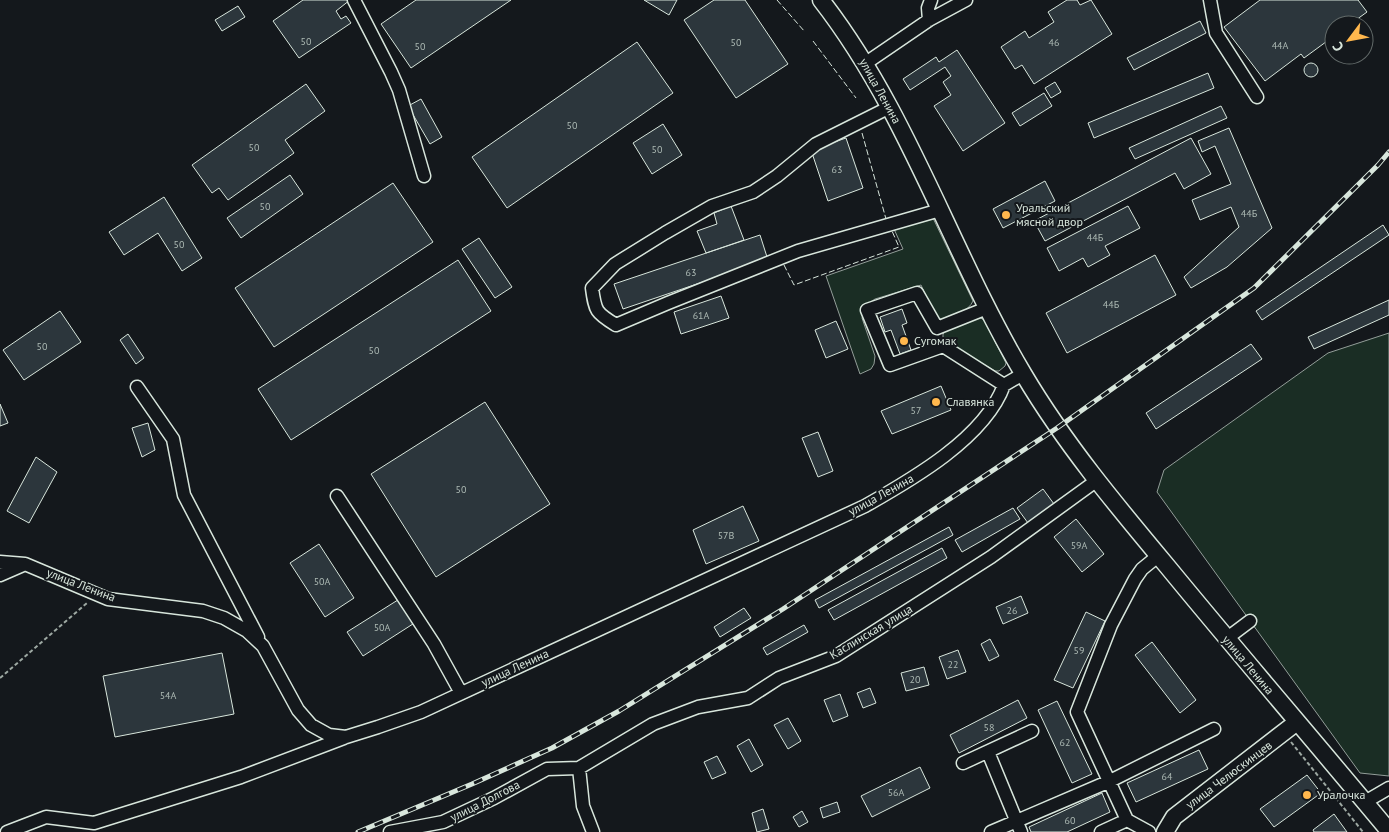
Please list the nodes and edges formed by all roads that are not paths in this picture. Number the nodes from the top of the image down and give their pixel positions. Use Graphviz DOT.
graph roads {
  1 [pos="354,0"];
  2 [pos="821,0"];
  3 [pos="931,0"];
  4 [pos="966,0"];
  5 [pos="1210,0"];
  6 [pos="929,20"];
  7 [pos="866,64"];
  8 [pos="1257,97"];
  9 [pos="890,107"];
  10 [pos="424,176"];
  11 [pos="940,210"];
  12 [pos="987,308"];
  13 [pos="1023,374"];
  14 [pos="1004,385"];
  15 [pos="137,387"];
  16 [pos="1096,481"];
  17 [pos="337,496"];
  18 [pos="1158,556"];
  19 [pos="0,562"];
  20 [pos="25,564"];
  21 [pos="0,575"];
  22 [pos="1250,621"];
  23 [pos="1226,638"];
  24 [pos="263,646"];
  25 [pos="461,693"];
  26 [pos="1297,722"];
  27 [pos="1214,729"];
  28 [pos="1032,732"];
  29 [pos="346,737"];
  30 [pos="988,752"];
  31 [pos="963,763"];
  32 [pos="579,768"];
  33 [pos="1110,781"];
  34 [pos="1389,788"];
  35 [pos="1365,802"];
  36 [pos="1127,820"];
  37 [pos="1019,826"];
  38 [pos="1389,831"];
  39 [pos="7,832"];
  40 [pos="390,832"];
  41 [pos="593,832"];
  42 [pos="992,832"];
  43 [pos="1101,832"];
  44 [pos="1149,832"];
  45 [pos="1165,832"];
  1 -- 10 [label="street"];
  2 -- 7 [label="main road, улица Ленина"];
  3 -- 6 [label="street"];
  4 -- 6 [label="street"];
  5 -- 8 [label="street"];
  6 -- 7 [label="street"];
  7 -- 9 [label="main road, улица Ленина"];
  9 -- 11 [label="main road, улица Ленина"];
  9 -- 11 [label="street"];
  11 -- 12 [label="main road, улица Ленина"];
  12 -- 13 [label="main road, улица Ленина"];
  12 -- 14 [label="street"];
  13 -- 14 [label="street"];
  13 -- 16 [label="main road, улица Ленина"];
  14 -- 25 [label="street, улица Ленина"];
  15 -- 24 [label="street"];
  16 -- 18 [label="main road, улица Ленина"];
  16 -- 32 [label="street, Каслинская улица"];
  17 -- 25 [label="street"];
  18 -- 23 [label="main road, улица Ленина"];
  18 -- 33 [label="street"];
  19 -- 20 [label="street, улица Ленина"];
  20 -- 21 [label="street"];
  20 -- 24 [label="street, улица Ленина"];
  22 -- 23 [label="street"];
  23 -- 26 [label="main road, улица Ленина"];
  24 -- 29 [label="street, улица Ленина"];
  25 -- 29 [label="street, улица Ленина"];
  26 -- 35 [label="main road, улица Ленина"];
  26 -- 45 [label="main road, улица Челюскинцев"];
  27 -- 33 [label="street"];
  28 -- 30 [label="street"];
  29 -- 39 [label="street"];
  30 -- 31 [label="street"];
  30 -- 37 [label="street"];
  32 -- 40 [label="street, улица Долгова"];
  32 -- 41 [label="street"];
  33 -- 36 [label="street"];
  33 -- 37 [label="street"];
  34 -- 35 [label="street"];
  35 -- 38 [label="main road, улица Ленина"];
  36 -- 43 [label="street"];
  36 -- 44 [label="street"];
  37 -- 42 [label="street"];
}
